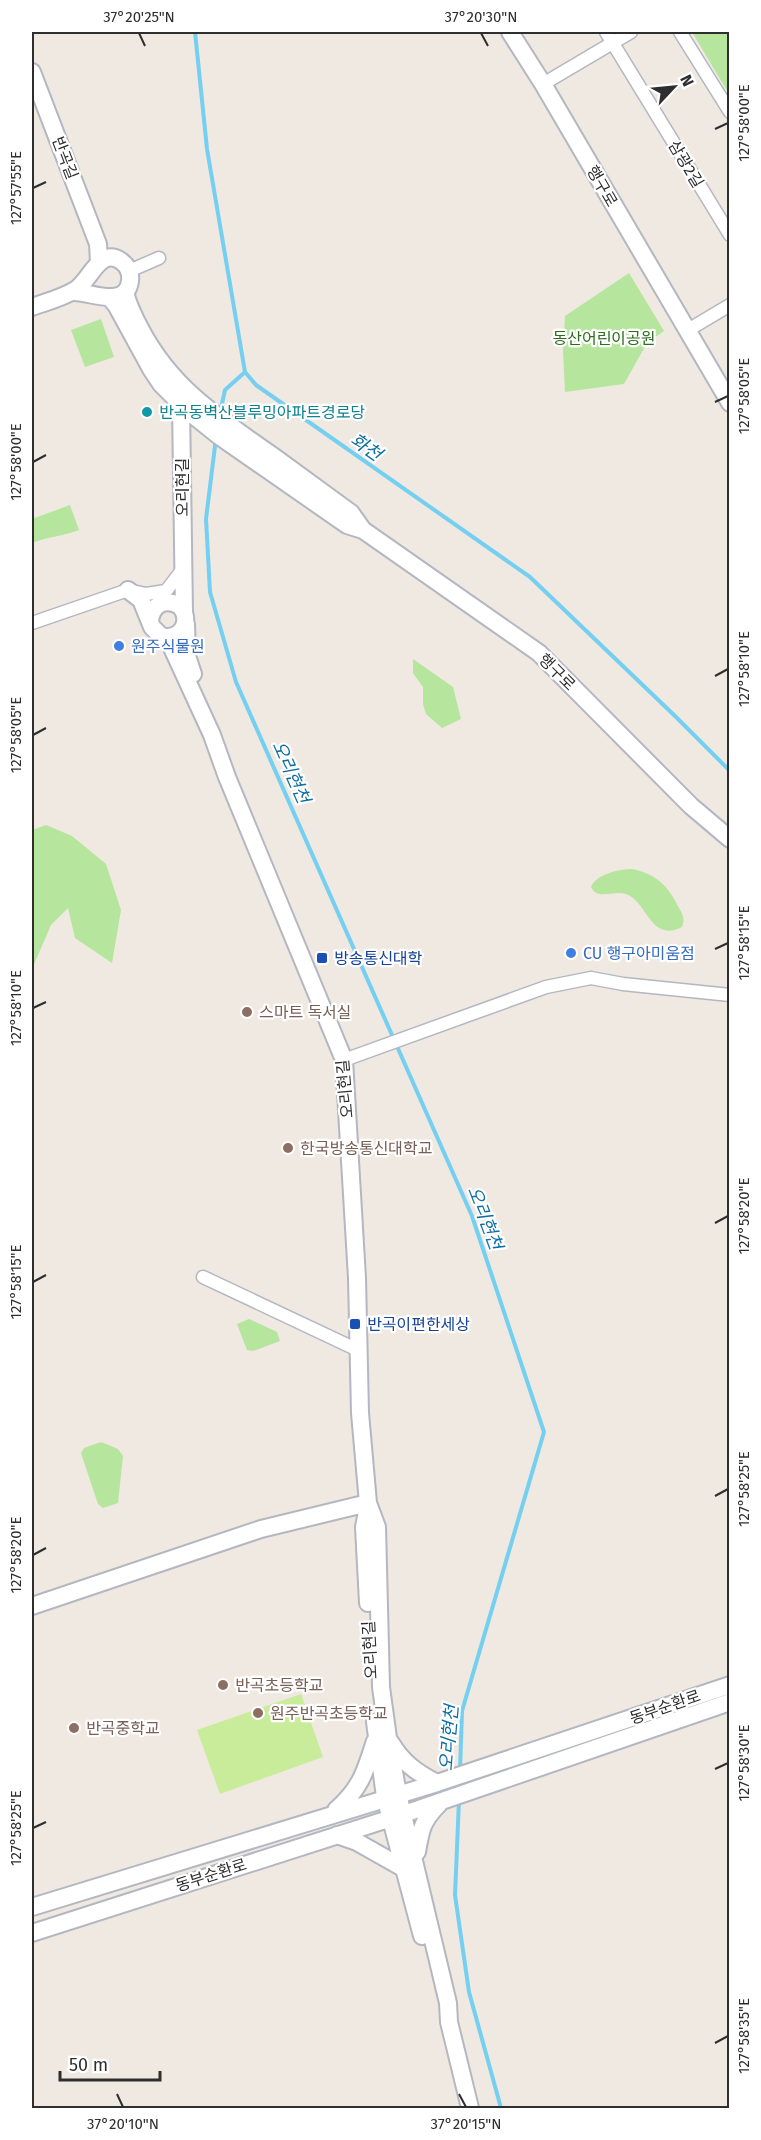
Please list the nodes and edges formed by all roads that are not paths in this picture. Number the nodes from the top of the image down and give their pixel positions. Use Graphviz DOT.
graph roads {
  1 [pos="510,32"];
  2 [pos="606,32"];
  3 [pos="631,32"];
  4 [pos="680,32"];
  5 [pos="613,43"];
  6 [pos="32,72"];
  7 [pos="543,84"];
  8 [pos="729,112"];
  9 [pos="729,235"];
  10 [pos="159,258"];
  11 [pos="100,264"];
  12 [pos="129,271"];
  13 [pos="74,292"];
  14 [pos="112,295"];
  15 [pos="729,305"];
  16 [pos="32,307"];
  17 [pos="688,330"];
  18 [pos="186,403"];
  19 [pos="729,403"];
  20 [pos="183,569"];
  21 [pos="128,590"];
  22 [pos="165,596"];
  23 [pos="185,618"];
  24 [pos="150,621"];
  25 [pos="32,624"];
  26 [pos="167,637"];
  27 [pos="212,735"];
  28 [pos="729,839"];
  29 [pos="729,995"];
  30 [pos="352,1057"];
  31 [pos="203,1277"];
  32 [pos="360,1351"];
  33 [pos="368,1503"];
  34 [pos="32,1606"];
  35 [pos="729,1685"];
  36 [pos="729,1702"];
  37 [pos="382,1737"];
  38 [pos="437,1783"];
  39 [pos="392,1796"];
  40 [pos="442,1801"];
  41 [pos="331,1815"];
  42 [pos="397,1816"];
  43 [pos="337,1835"];
  44 [pos="409,1863"];
  45 [pos="32,1907"];
  46 [pos="32,1933"];
  47 [pos="470,2109"];
  1 -- 7 [label="street, 행구로"];
  2 -- 5 [label="street, 삼광2길"];
  3 -- 5 [label="street"];
  4 -- 8 [label="street"];
  5 -- 7 [label="street"];
  5 -- 9 [label="street, 삼광2길"];
  6 -- 11 [label="street, 반곡길"];
  7 -- 17 [label="street, 행구로"];
  10 -- 12 [label="street"];
  11 -- 12 [label="street"];
  11 -- 13 [label="street"];
  11 -- 14 [label="street"];
  12 -- 14 [label="street"];
  13 -- 14 [label="street"];
  13 -- 16 [label="street"];
  14 -- 18 [label="street"];
  15 -- 17 [label="street"];
  17 -- 19 [label="street, 행구로"];
  18 -- 20 [label="street, 오리현길"];
  18 -- 28 [label="street, 행구로"];
  20 -- 22 [label="street"];
  20 -- 23 [label="street, 오리현길"];
  21 -- 22 [label="street"];
  21 -- 24 [label="street"];
  21 -- 25 [label="street"];
  22 -- 23 [label="street"];
  22 -- 24 [label="street"];
  23 -- 26 [label="street"];
  23 -- 27 [label="street, 오리현길"];
  24 -- 26 [label="street"];
  26 -- 27 [label="street, 오리현길"];
  27 -- 30 [label="street, 오리현길"];
  29 -- 30 [label="street"];
  30 -- 32 [label="street, 오리현길"];
  31 -- 32 [label="street"];
  32 -- 33 [label="street, 오리현길"];
  33 -- 34 [label="street"];
  33 -- 37 [label="street, 오리현길"];
  35 -- 38 [label="street, 동부순환로"];
  36 -- 40 [label="street, 동부순환로"];
  37 -- 38 [label="street"];
  37 -- 39 [label="street, 오리현길"];
  37 -- 41 [label="street"];
  38 -- 39 [label="street, 동부순환로"];
  39 -- 41 [label="street, 동부순환로"];
  39 -- 42 [label="street, 오리현길"];
  40 -- 42 [label="street, 동부순환로"];
  40 -- 44 [label="street"];
  41 -- 45 [label="street, 동부순환로"];
  42 -- 43 [label="street, 동부순환로"];
  42 -- 44 [label="street"];
  43 -- 44 [label="street"];
  43 -- 46 [label="street, 동부순환로"];
  44 -- 47 [label="street"];
}
